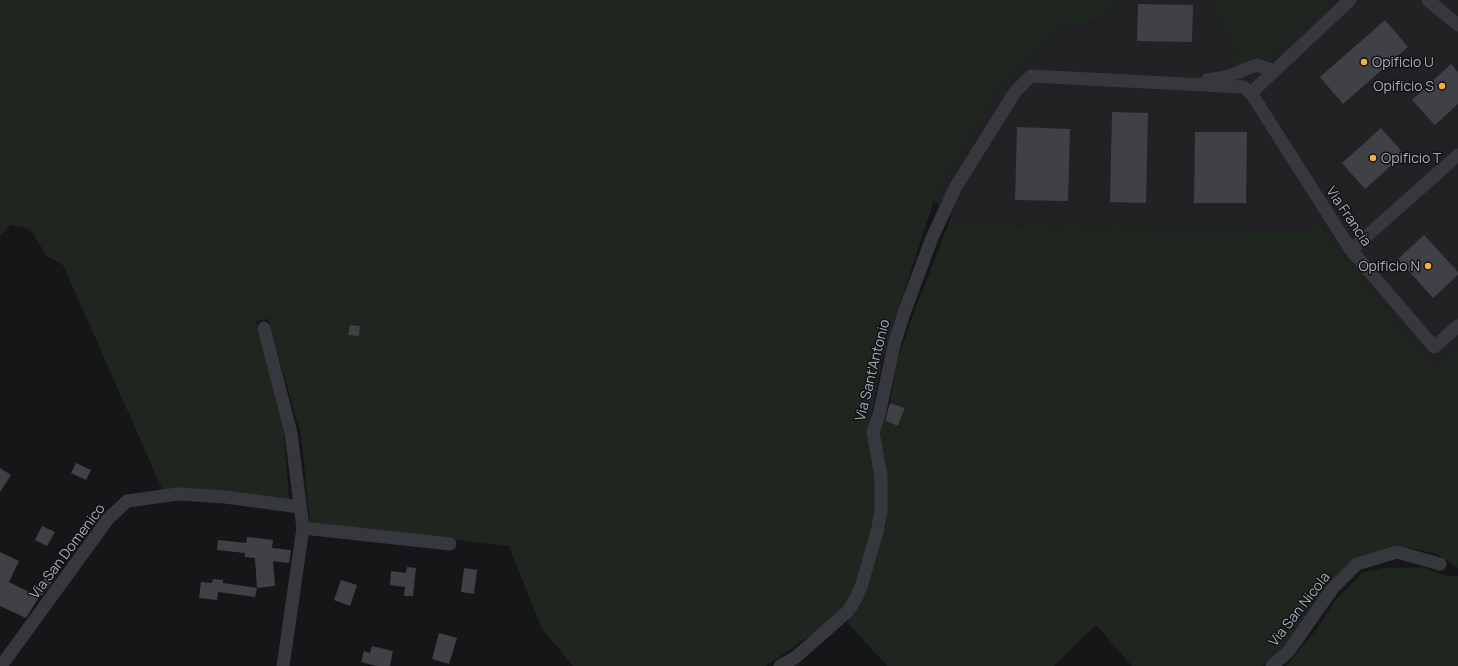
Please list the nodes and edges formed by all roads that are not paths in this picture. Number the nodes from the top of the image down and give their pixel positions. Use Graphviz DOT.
graph roads {
  1 [pos="1350,0"];
  2 [pos="1428,0"];
  3 [pos="1458,25"];
  4 [pos="1241,70"];
  5 [pos="1274,71"];
  6 [pos="1186,83"];
  7 [pos="1247,90"];
  8 [pos="1458,155"];
  9 [pos="1351,250"];
  10 [pos="1458,326"];
  11 [pos="264,328"];
  12 [pos="300,507"];
  13 [pos="303,528"];
  14 [pos="450,544"];
  15 [pos="1440,564"];
  16 [pos="1,666"];
  17 [pos="283,666"];
  18 [pos="780,666"];
  19 [pos="1272,666"];
  1 -- 5 [label="street"];
  2 -- 3 [label="street"];
  4 -- 5 [label="street"];
  4 -- 6 [label="street"];
  4 -- 7 [label="street"];
  5 -- 7 [label="street"];
  6 -- 7 [label="street"];
  6 -- 18 [label="street, Via Sant'Antonio"];
  7 -- 9 [label="street, Via Francia"];
  8 -- 9 [label="street"];
  9 -- 10 [label="street, Via Francia"];
  11 -- 12 [label="street"];
  12 -- 13 [label="street"];
  12 -- 16 [label="street, Via San Domenico"];
  13 -- 14 [label="street"];
  13 -- 17 [label="street"];
  15 -- 19 [label="street, Via San Nicola"];
}
